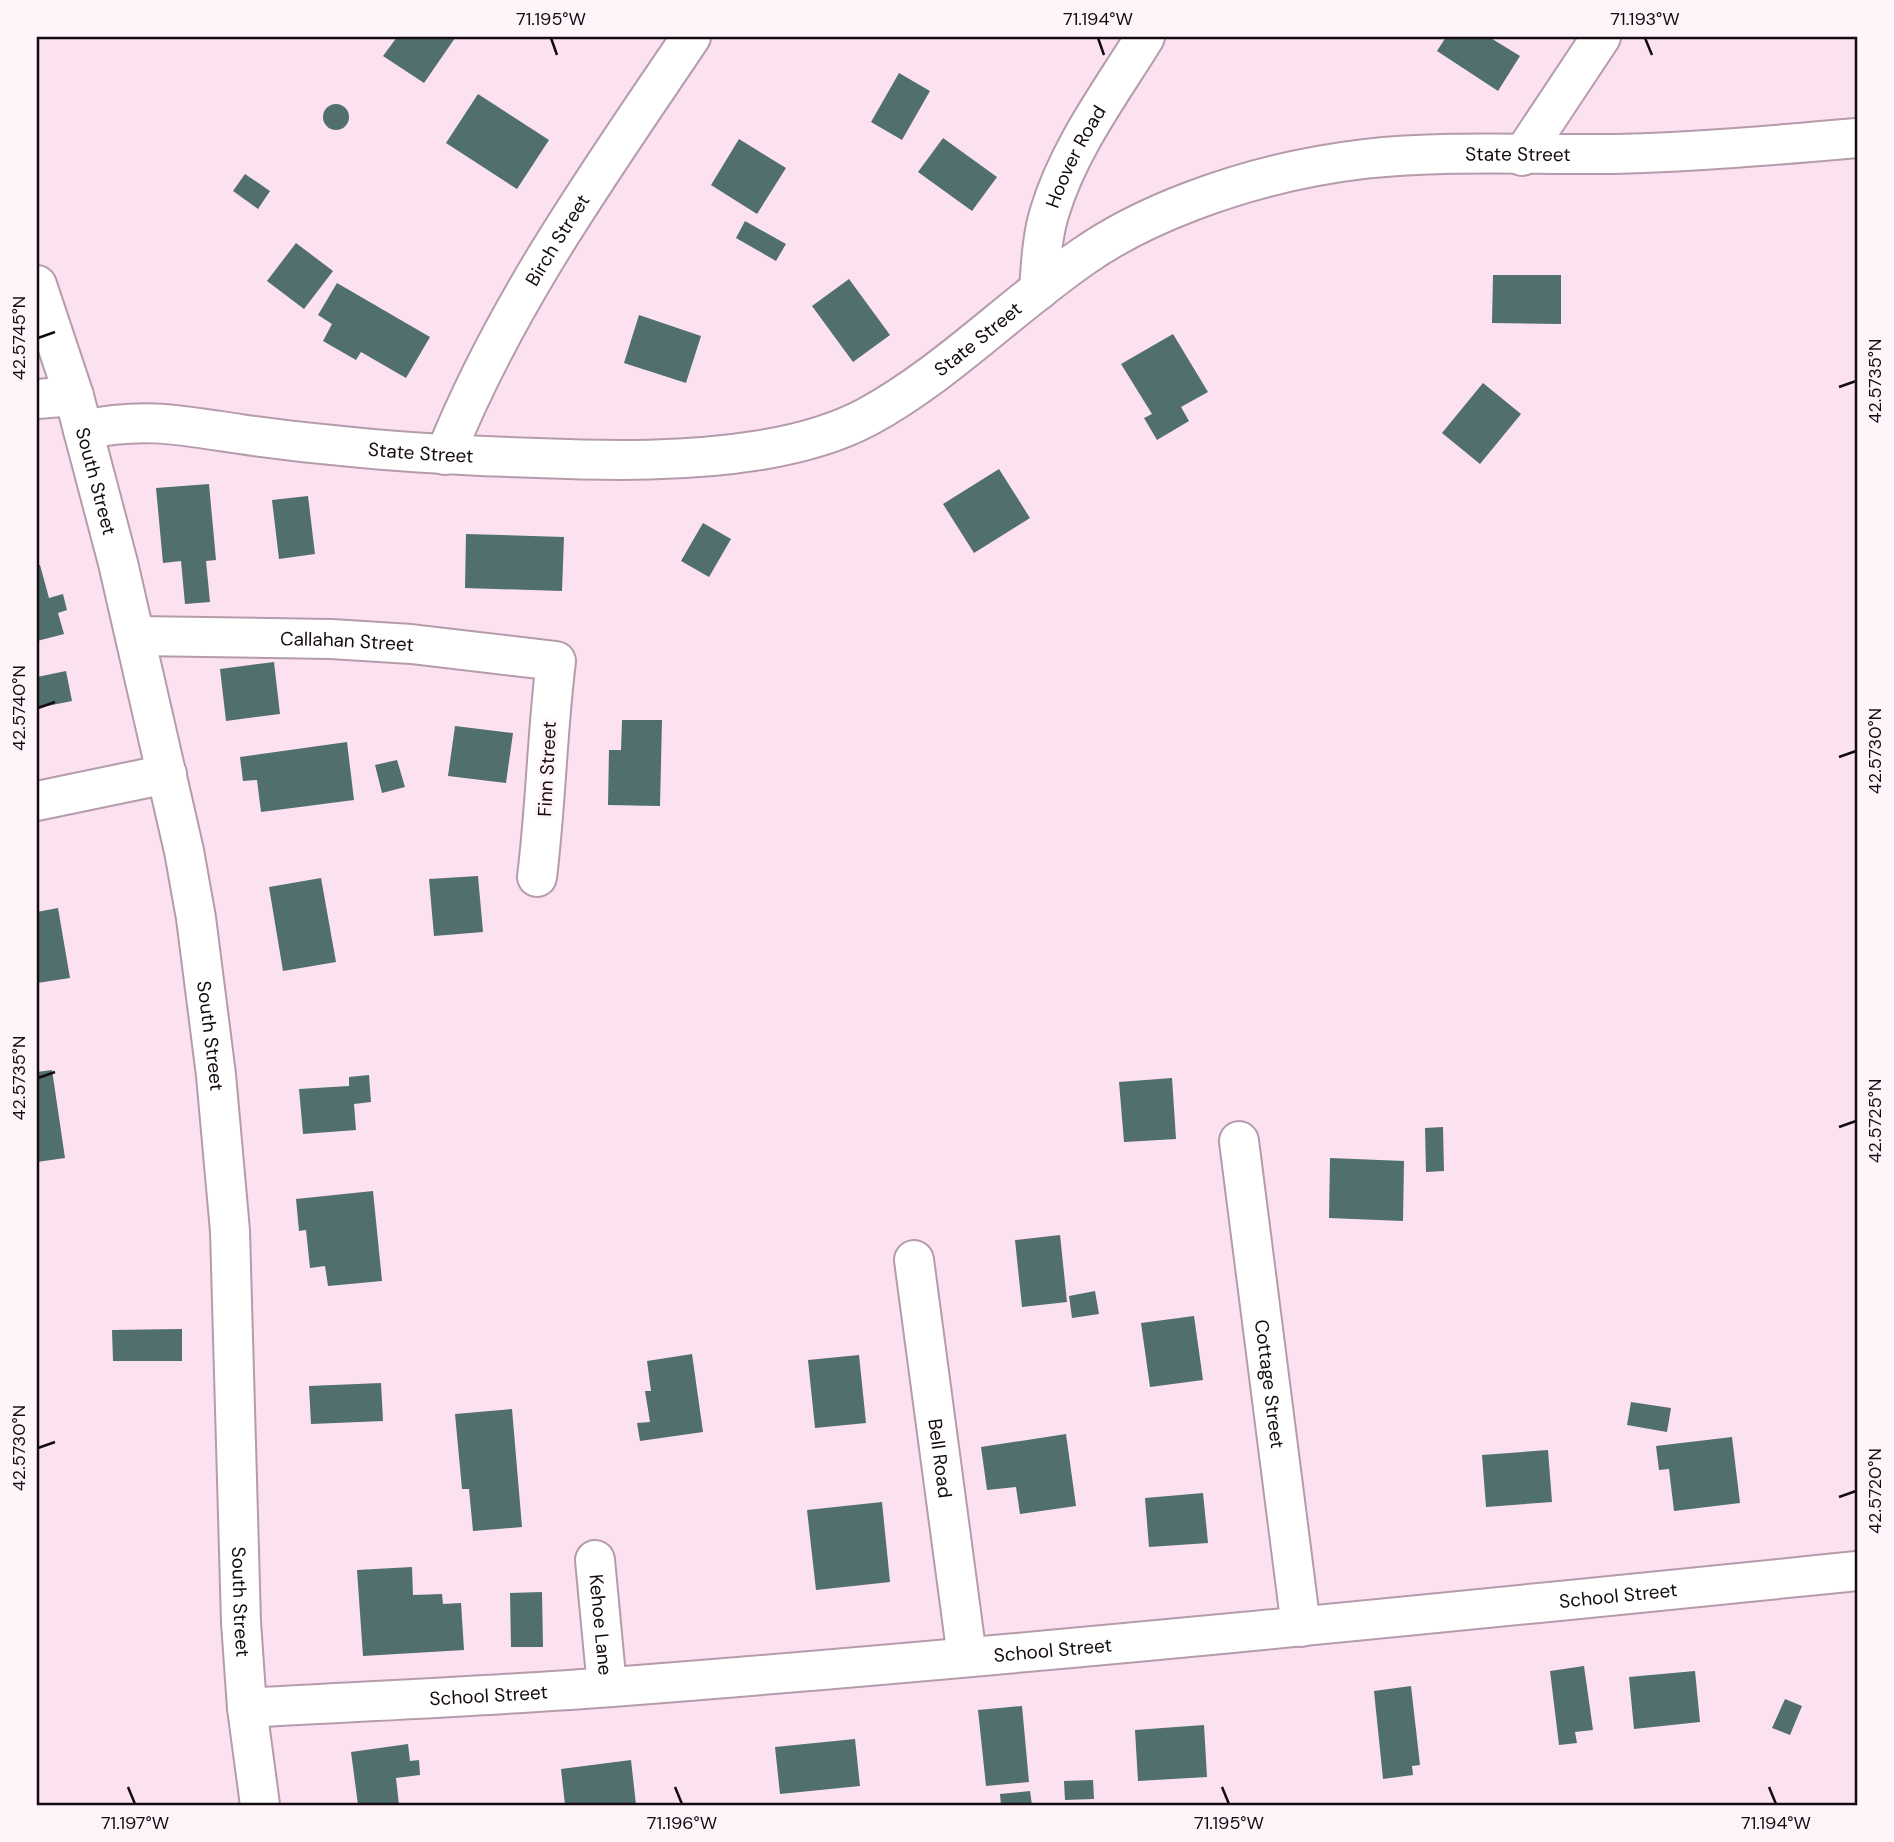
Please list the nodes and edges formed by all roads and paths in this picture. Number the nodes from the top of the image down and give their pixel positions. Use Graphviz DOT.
graph roads {
  1 [pos="691,37"];
  2 [pos="1145,37"];
  3 [pos="1601,37"];
  4 [pos="1857,138"];
  5 [pos="1522,156"];
  6 [pos="37,285"];
  7 [pos="1039,290"];
  8 [pos="37,399"];
  9 [pos="79,413"];
  10 [pos="445,455"];
  11 [pos="137,636"];
  12 [pos="556,661"];
  13 [pos="167,774"];
  14 [pos="37,801"];
  15 [pos="537,877"];
  16 [pos="1238,1141"];
  17 [pos="914,1260"];
  18 [pos="595,1560"];
  19 [pos="1857,1571"];
  20 [pos="1301,1627"];
  21 [pos="967,1657"];
  22 [pos="607,1688"];
  23 [pos="247,1708"];
  24 [pos="260,1805"];
  1 -- 10 [label="street, Birch Street"];
  2 -- 7 [label="street, Hoover Road"];
  3 -- 5 [label="street"];
  4 -- 5 [label="street, State Street"];
  5 -- 7 [label="street, State Street"];
  6 -- 9 [label="street, South Street"];
  7 -- 10 [label="street, State Street"];
  8 -- 9 [label="street, State Street"];
  9 -- 10 [label="street, State Street"];
  9 -- 11 [label="street, South Street"];
  11 -- 12 [label="street, Callahan Street"];
  11 -- 13 [label="street, South Street"];
  12 -- 15 [label="street, Finn Street"];
  13 -- 14 [label="street"];
  13 -- 23 [label="street, South Street"];
  16 -- 20 [label="street, Cottage Street"];
  17 -- 21 [label="street, Bell Road"];
  18 -- 22 [label="street, Kehoe Lane"];
  19 -- 20 [label="street, School Street"];
  20 -- 21 [label="street, School Street"];
  21 -- 22 [label="street, School Street"];
  22 -- 23 [label="street, School Street"];
  23 -- 24 [label="street, South Street"];
}
